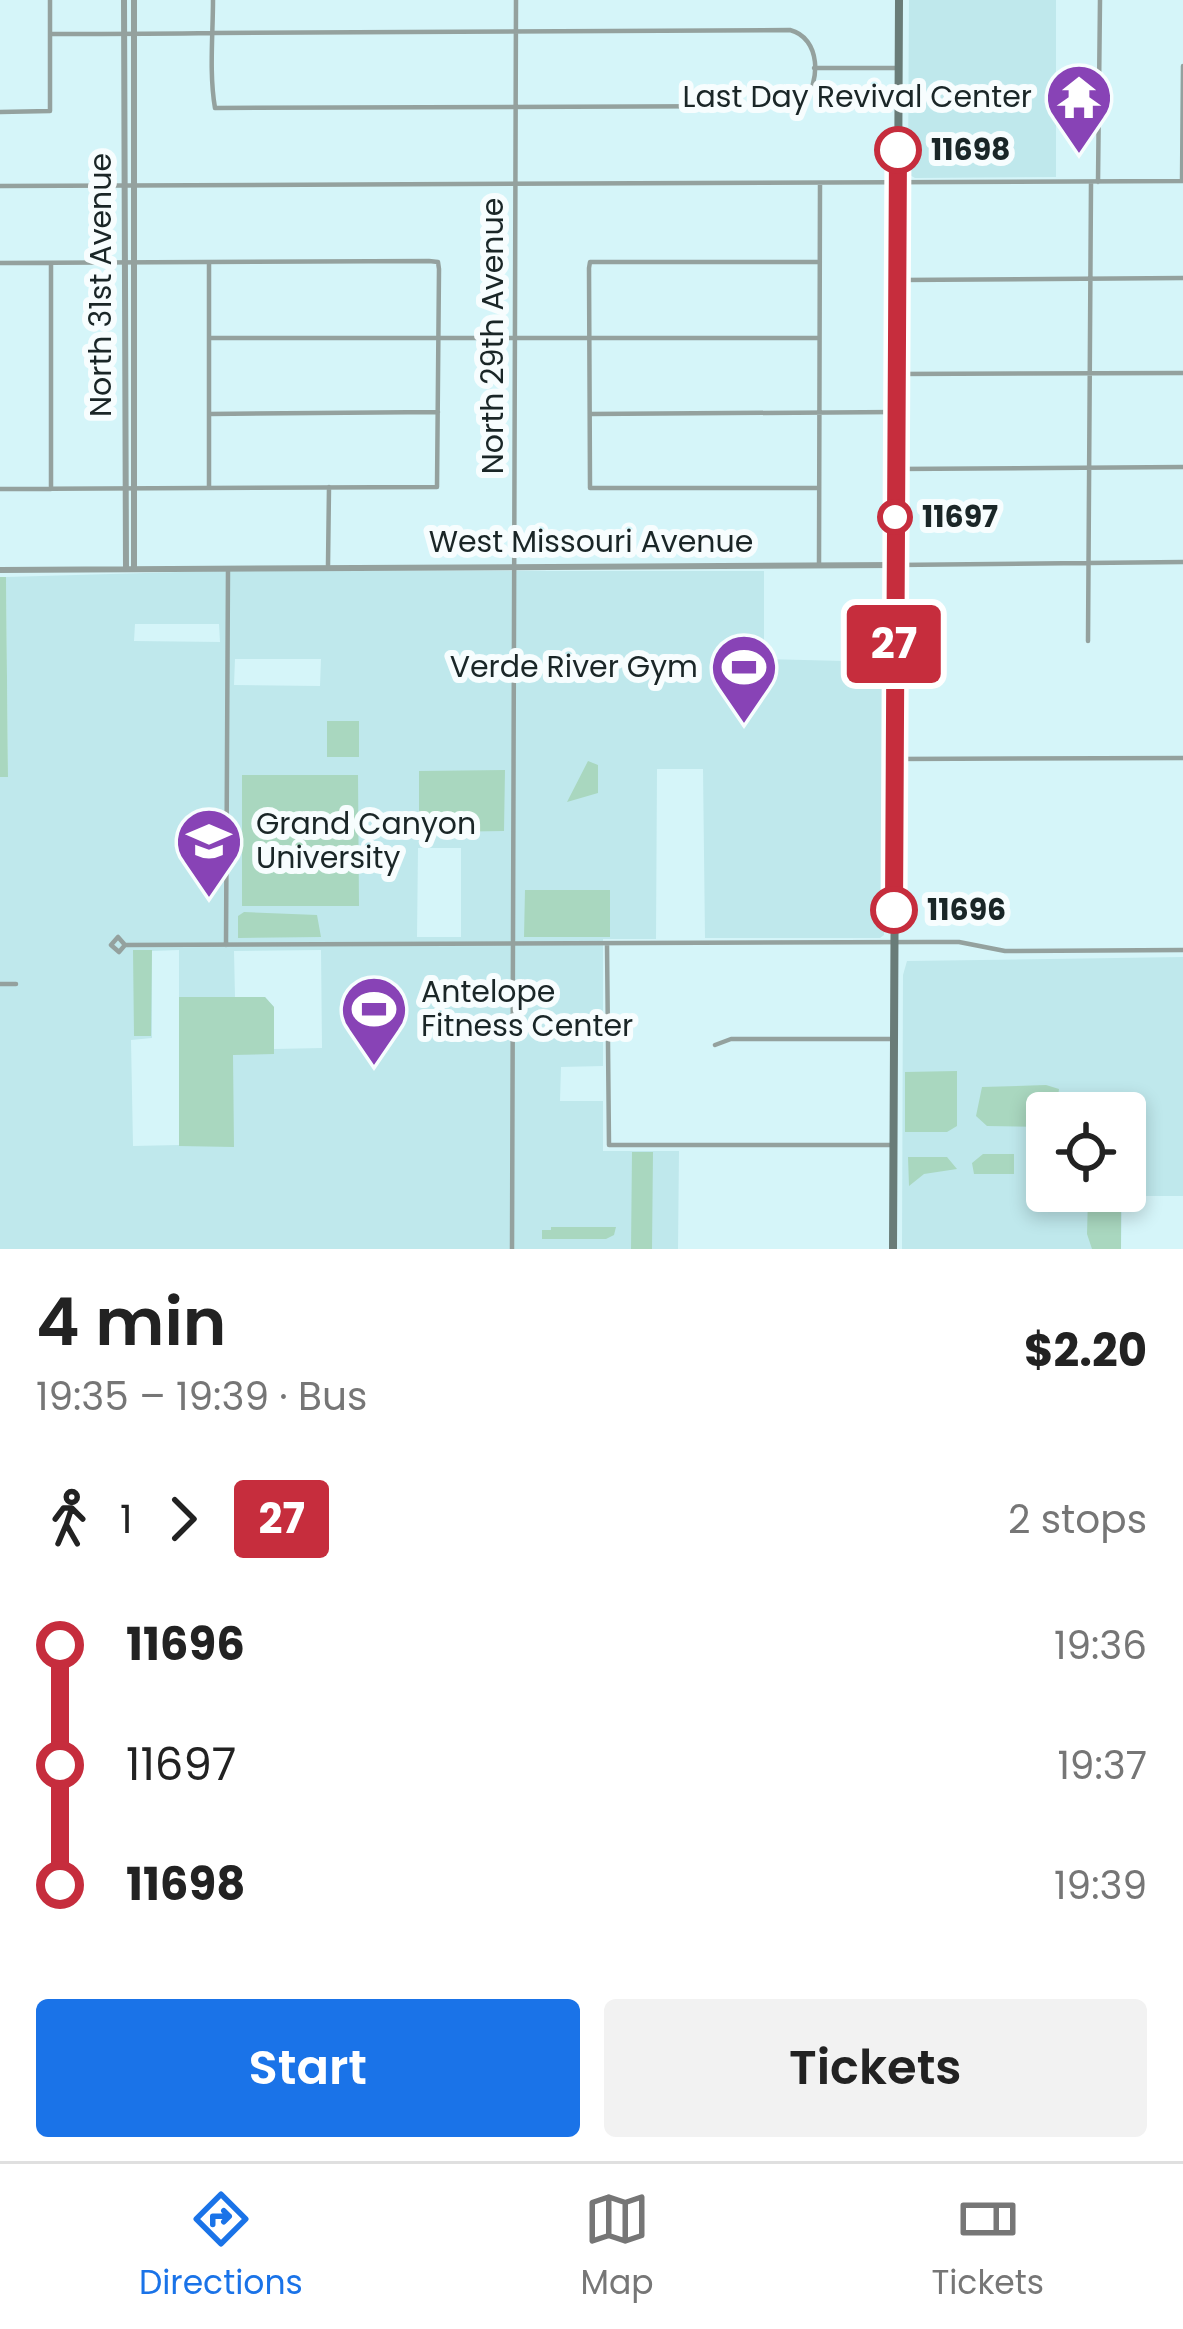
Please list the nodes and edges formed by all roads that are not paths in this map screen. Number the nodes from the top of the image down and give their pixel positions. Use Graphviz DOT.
graph roads {
  1 [pos="50,0"];
  2 [pos="124,0"];
  3 [pos="134,0"];
  4 [pos="213,0"];
  5 [pos="516,0"];
  6 [pos="899,0"];
  7 [pos="1100,0"];
  8 [pos="516,32"];
  9 [pos="213,33"];
  10 [pos="50,34"];
  11 [pos="124,34"];
  12 [pos="134,34"];
  13 [pos="1183,65"];
  14 [pos="814,68"];
  15 [pos="899,68"];
  16 [pos="515,107"];
  17 [pos="0,112"];
  18 [pos="1095,182"];
  19 [pos="1183,182"];
  20 [pos="820,183"];
  21 [pos="897,183"];
  22 [pos="515,184"];
  23 [pos="129,185"];
  24 [pos="0,186"];
  25 [pos="130,262"];
  26 [pos="209,262"];
  27 [pos="819,262"];
  28 [pos="0,263"];
  29 [pos="51,263"];
  30 [pos="1183,278"];
  31 [pos="1090,279"];
  32 [pos="897,280"];
  33 [pos="589,337"];
  34 [pos="209,338"];
  35 [pos="514,338"];
  36 [pos="819,338"];
  37 [pos="439,339"];
  38 [pos="1090,373"];
  39 [pos="1183,373"];
  40 [pos="897,374"];
  41 [pos="438,412"];
  42 [pos="897,412"];
  43 [pos="818,413"];
  44 [pos="209,414"];
  45 [pos="589,414"];
  46 [pos="1183,467"];
  47 [pos="1089,468"];
  48 [pos="896,469"];
  49 [pos="329,487"];
  50 [pos="129,488"];
  51 [pos="209,488"];
  52 [pos="818,488"];
  53 [pos="0,489"];
  54 [pos="51,489"];
  55 [pos="1183,562"];
  56 [pos="1088,563"];
  57 [pos="818,565"];
  58 [pos="895,565"];
  59 [pos="513,567"];
  60 [pos="328,568"];
  61 [pos="130,569"];
  62 [pos="228,569"];
  63 [pos="0,570"];
  64 [pos="1088,640"];
  65 [pos="1183,758"];
  66 [pos="894,759"];
  67 [pos="894,943"];
  68 [pos="513,944"];
  69 [pos="607,944"];
  70 [pos="125,945"];
  71 [pos="226,945"];
  72 [pos="1183,950"];
  73 [pos="16,983"];
  74 [pos="0,984"];
  75 [pos="894,1039"];
  76 [pos="715,1045"];
  77 [pos="893,1145"];
  78 [pos="512,1249"];
  79 [pos="893,1249"];
  1 -- 10 [label="street"];
  2 -- 11 [label="street, North 31st Avenue"];
  3 -- 12 [label="street, North 31st Avenue"];
  4 -- 9 [label="street"];
  5 -- 8 [label="street, North 29th Avenue"];
  6 -- 15 [label="main road"];
  7 -- 18 [label="street"];
  8 -- 9 [label="street"];
  8 -- 14 [label="street"];
  8 -- 16 [label="street, North 29th Avenue"];
  9 -- 12 [label="street"];
  9 -- 16 [label="street"];
  10 -- 11 [label="street"];
  10 -- 17 [label="street"];
  11 -- 12 [label="street"];
  11 -- 23 [label="street, North 31st Avenue"];
  12 -- 23 [label="street, North 31st Avenue"];
  13 -- 19 [label="street"];
  14 -- 15 [label="street"];
  14 -- 16 [label="street"];
  15 -- 21 [label="main road"];
  16 -- 22 [label="street, North 29th Avenue"];
  18 -- 19 [label="street"];
  18 -- 21 [label="street"];
  18 -- 31 [label="street"];
  20 -- 21 [label="street"];
  20 -- 22 [label="street"];
  20 -- 27 [label="street"];
  21 -- 32 [label="main road"];
  22 -- 23 [label="street"];
  22 -- 35 [label="street, North 29th Avenue"];
  23 -- 24 [label="street"];
  23 -- 25 [label="street, North 31st Avenue"];
  25 -- 26 [label="street"];
  25 -- 29 [label="street"];
  25 -- 50 [label="street, North 31st Avenue"];
  26 -- 34 [label="street"];
  26 -- 37 [label="street"];
  27 -- 33 [label="street"];
  27 -- 36 [label="street"];
  28 -- 29 [label="street"];
  29 -- 54 [label="street"];
  30 -- 31 [label="street"];
  31 -- 32 [label="street"];
  31 -- 38 [label="street"];
  32 -- 40 [label="main road"];
  33 -- 35 [label="street"];
  33 -- 36 [label="street"];
  33 -- 45 [label="street"];
  34 -- 37 [label="street"];
  34 -- 44 [label="street"];
  35 -- 37 [label="street"];
  35 -- 59 [label="street, North 29th Avenue"];
  36 -- 43 [label="street"];
  37 -- 41 [label="street"];
  38 -- 39 [label="street"];
  38 -- 40 [label="street"];
  38 -- 47 [label="street"];
  40 -- 42 [label="main road"];
  41 -- 44 [label="street"];
  41 -- 49 [label="street"];
  42 -- 43 [label="street"];
  42 -- 48 [label="main road"];
  43 -- 45 [label="street"];
  43 -- 52 [label="street"];
  44 -- 51 [label="street"];
  45 -- 52 [label="street"];
  46 -- 47 [label="street"];
  47 -- 48 [label="street"];
  47 -- 56 [label="street"];
  48 -- 58 [label="main road"];
  49 -- 51 [label="street"];
  49 -- 60 [label="street"];
  50 -- 51 [label="street"];
  50 -- 54 [label="street"];
  50 -- 61 [label="street, North 31st Avenue"];
  52 -- 57 [label="street"];
  53 -- 54 [label="street"];
  55 -- 56 [label="street, West Missouri Avenue"];
  56 -- 58 [label="street, West Missouri Avenue"];
  56 -- 64 [label="street"];
  57 -- 58 [label="street, West Missouri Avenue"];
  57 -- 59 [label="street, West Missouri Avenue"];
  58 -- 66 [label="main road"];
  59 -- 60 [label="street, West Missouri Avenue"];
  59 -- 68 [label="street, North 29th Avenue"];
  60 -- 62 [label="street, West Missouri Avenue"];
  61 -- 62 [label="street, West Missouri Avenue"];
  61 -- 63 [label="street, West Missouri Avenue"];
  62 -- 71 [label="street"];
  65 -- 66 [label="street"];
  66 -- 67 [label="main road"];
  67 -- 69 [label="street"];
  67 -- 72 [label="street"];
  67 -- 75 [label="main road"];
  68 -- 69 [label="street"];
  68 -- 71 [label="street"];
  68 -- 78 [label="street, North 29th Avenue"];
  69 -- 77 [label="street"];
  70 -- 71 [label="street"];
  73 -- 74 [label="street"];
  75 -- 76 [label="street"];
  75 -- 77 [label="main road"];
  77 -- 79 [label="main road"];
}
